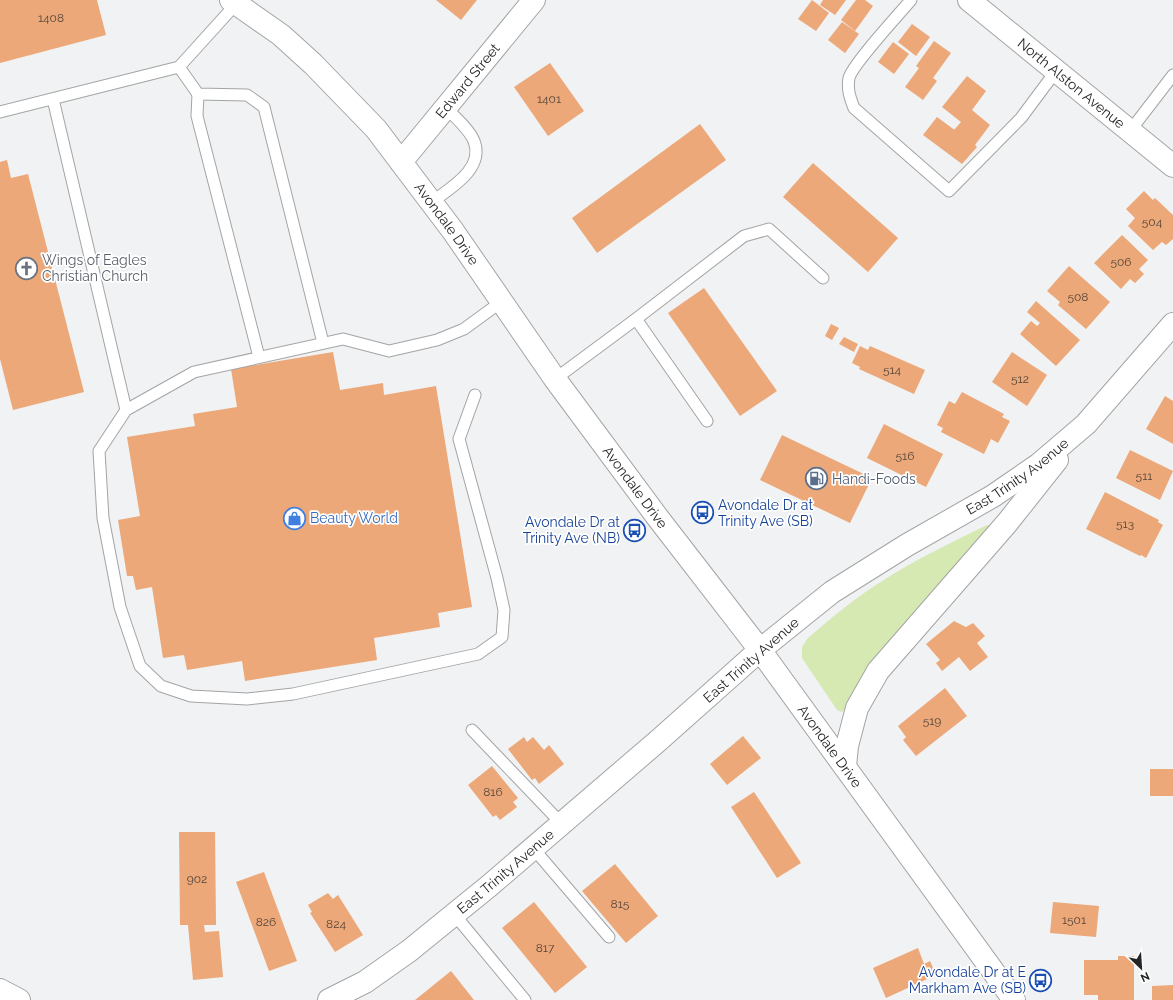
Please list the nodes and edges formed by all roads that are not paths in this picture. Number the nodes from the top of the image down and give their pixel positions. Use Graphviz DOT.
graph roads {
  1 [pos="534,0"];
  2 [pos="911,0"];
  3 [pos="969,0"];
  4 [pos="236,1"];
  5 [pos="179,67"];
  6 [pos="1056,71"];
  7 [pos="1173,75"];
  8 [pos="198,94"];
  9 [pos="53,99"];
  10 [pos="446,108"];
  11 [pos="0,112"];
  12 [pos="1130,131"];
  13 [pos="401,162"];
  14 [pos="1173,166"];
  15 [pos="432,202"];
  16 [pos="822,278"];
  17 [pos="501,302"];
  18 [pos="636,319"];
  19 [pos="1173,324"];
  20 [pos="323,343"];
  21 [pos="259,357"];
  22 [pos="555,379"];
  23 [pos="475,395"];
  24 [pos="126,410"];
  25 [pos="708,420"];
  26 [pos="1086,424"];
  27 [pos="760,650"];
  28 [pos="472,730"];
  29 [pos="845,766"];
  30 [pos="561,823"];
  31 [pos="533,848"];
  32 [pos="454,914"];
  33 [pos="608,937"];
  34 [pos="0,990"];
  35 [pos="19,1000"];
  36 [pos="329,1000"];
  37 [pos="525,1000"];
  38 [pos="1014,1000"];
  1 -- 10 [label="street, Edward Street"];
  2 -- 6 [label="lane"];
  3 -- 6 [label="street, North Alston Avenue"];
  4 -- 5 [label="lane"];
  4 -- 13 [label="street, Avondale Drive"];
  5 -- 8 [label="lane"];
  5 -- 9 [label="lane"];
  6 -- 12 [label="street, North Alston Avenue"];
  7 -- 12 [label="lane"];
  8 -- 20 [label="lane"];
  8 -- 21 [label="lane"];
  9 -- 11 [label="lane"];
  9 -- 24 [label="lane"];
  10 -- 13 [label="street, Edward Street"];
  10 -- 15 [label="lane"];
  12 -- 14 [label="street, North Alston Avenue"];
  13 -- 15 [label="street, Avondale Drive"];
  15 -- 17 [label="street, Avondale Drive"];
  16 -- 18 [label="lane"];
  17 -- 20 [label="lane"];
  17 -- 22 [label="street, Avondale Drive"];
  18 -- 22 [label="lane"];
  18 -- 25 [label="lane"];
  19 -- 26 [label="street, East Trinity Avenue"];
  20 -- 21 [label="lane"];
  21 -- 24 [label="lane"];
  22 -- 27 [label="street, Avondale Drive"];
  23 -- 24 [label="lane"];
  26 -- 27 [label="street, East Trinity Avenue"];
  26 -- 29 [label="street"];
  27 -- 29 [label="street, Avondale Drive"];
  27 -- 30 [label="street, East Trinity Avenue"];
  28 -- 30 [label="lane"];
  29 -- 38 [label="street, Avondale Drive"];
  30 -- 31 [label="street, East Trinity Avenue"];
  31 -- 32 [label="street, East Trinity Avenue"];
  31 -- 33 [label="lane"];
  32 -- 36 [label="street, East Trinity Avenue"];
  32 -- 37 [label="lane"];
  34 -- 35 [label="street"];
}
